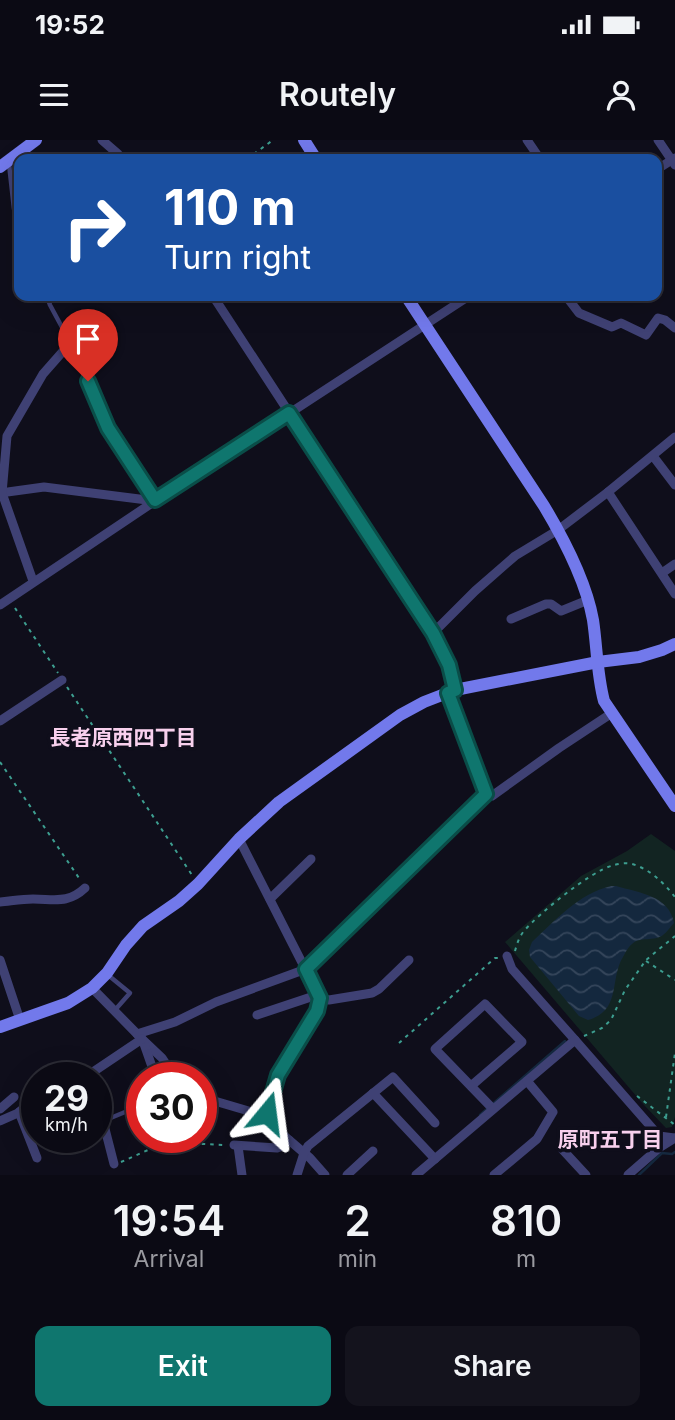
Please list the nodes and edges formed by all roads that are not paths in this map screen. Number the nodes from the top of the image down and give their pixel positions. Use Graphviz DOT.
graph roads {
  1 [pos="36,140"];
  2 [pos="102,140"];
  3 [pos="658,140"];
  4 [pos="17,154"];
  5 [pos="118,154"];
  6 [pos="674,161"];
  7 [pos="4,164"];
  8 [pos="14,209"];
  9 [pos="49,301"];
  10 [pos="216,301"];
  11 [pos="409,301"];
  12 [pos="462,301"];
  13 [pos="570,301"];
  14 [pos="426,325"];
  15 [pos="675,328"];
  16 [pos="71,345"];
  17 [pos="289,413"];
  18 [pos="675,437"];
  19 [pos="4,444"];
  20 [pos="653,456"];
  21 [pos="675,485"];
  22 [pos="608,492"];
  23 [pos="1,493"];
  24 [pos="155,500"];
  25 [pos="558,530"];
  26 [pos="675,564"];
  27 [pos="662,573"];
  28 [pos="33,581"];
  29 [pos="675,594"];
  30 [pos="588,600"];
  31 [pos="0,605"];
  32 [pos="511,619"];
  33 [pos="433,633"];
  34 [pos="675,644"];
  35 [pos="598,662"];
  36 [pos="62,680"];
  37 [pos="452,692"];
  38 [pos="612,713"];
  39 [pos="0,721"];
  40 [pos="486,794"];
  41 [pos="675,806"];
  42 [pos="239,839"];
  43 [pos="311,859"];
  44 [pos="85,888"];
  45 [pos="270,899"];
  46 [pos="0,902"];
  47 [pos="511,953"];
  48 [pos="0,960"];
  49 [pos="409,960"];
  50 [pos="306,969"];
  51 [pos="107,973"];
  52 [pos="92,988"];
  53 [pos="320,998"];
  54 [pos="114,1011"];
  55 [pos="257,1015"];
  56 [pos="20,1020"];
  57 [pos="0,1027"];
  58 [pos="577,1036"];
  59 [pos="140,1037"];
  60 [pos="106,1062"];
  61 [pos="150,1062"];
  62 [pos="165,1062"];
  63 [pos="527,1081"];
  64 [pos="471,1086"];
  65 [pos="373,1093"];
  66 [pos="14,1097"];
  67 [pos="217,1102"];
  68 [pos="0,1108"];
  69 [pos="493,1110"];
  70 [pos="19,1112"];
  71 [pos="267,1113"];
  72 [pos="0,1121"];
  73 [pos="435,1123"];
  74 [pos="675,1138"];
  75 [pos="289,1140"];
  76 [pos="561,1148"];
  77 [pos="373,1151"];
  78 [pos="110,1153"];
  79 [pos="304,1153"];
  80 [pos="37,1158"];
  81 [pos="435,1159"];
  82 [pos="114,1164"];
  83 [pos="422,1173"];
  84 [pos="242,1175"];
  85 [pos="297,1175"];
  86 [pos="326,1175"];
  87 [pos="347,1175"];
  88 [pos="494,1175"];
  89 [pos="586,1175"];
  90 [pos="628,1175"];
  1 -- 4 [label="street"];
  2 -- 5 [label="street"];
  3 -- 6 [label="street"];
  7 -- 8 [label="lane"];
  9 -- 16 [label="lane"];
  10 -- 17 [label="street"];
  11 -- 14 [label="street"];
  12 -- 14 [label="street"];
  13 -- 15 [label="street"];
  14 -- 17 [label="street"];
  14 -- 25 [label="street"];
  16 -- 19 [label="street"];
  16 -- 24 [label="street"];
  17 -- 24 [label="street"];
  17 -- 33 [label="street"];
  18 -- 20 [label="street"];
  19 -- 23 [label="street"];
  20 -- 21 [label="street"];
  20 -- 22 [label="street"];
  22 -- 25 [label="street"];
  22 -- 27 [label="street"];
  23 -- 24 [label="street"];
  23 -- 28 [label="street"];
  24 -- 28 [label="street"];
  25 -- 30 [label="street"];
  25 -- 33 [label="street"];
  26 -- 27 [label="street"];
  27 -- 29 [label="street"];
  28 -- 31 [label="street"];
  30 -- 32 [label="street"];
  30 -- 35 [label="street"];
  33 -- 37 [label="street"];
  34 -- 35 [label="street"];
  35 -- 37 [label="street"];
  35 -- 38 [label="street"];
  36 -- 39 [label="street"];
  37 -- 40 [label="street"];
  37 -- 42 [label="street"];
  38 -- 40 [label="street"];
  38 -- 41 [label="street"];
  40 -- 50 [label="street"];
  42 -- 45 [label="street"];
  42 -- 51 [label="street"];
  43 -- 45 [label="street"];
  44 -- 46 [label="street"];
  45 -- 50 [label="street"];
  47 -- 58 [label="street"];
  48 -- 56 [label="street"];
  49 -- 53 [label="street"];
  50 -- 53 [label="street"];
  50 -- 59 [label="street"];
  51 -- 52 [label="street"];
  51 -- 54 [label="lane"];
  52 -- 54 [label="street"];
  52 -- 56 [label="street"];
  53 -- 55 [label="street"];
  53 -- 71 [label="street"];
  54 -- 59 [label="street"];
  56 -- 57 [label="street"];
  58 -- 63 [label="street"];
  58 -- 74 [label="street"];
  59 -- 60 [label="street"];
  59 -- 61 [label="street"];
  59 -- 62 [label="street"];
  63 -- 69 [label="street"];
  63 -- 88 [label="street"];
  64 -- 64 [label="street"];
  64 -- 69 [label="street"];
  65 -- 73 [label="street"];
  65 -- 79 [label="street"];
  65 -- 81 [label="street"];
  66 -- 68 [label="street"];
  67 -- 71 [label="street"];
  69 -- 81 [label="street"];
  70 -- 72 [label="street"];
  70 -- 80 [label="street"];
  71 -- 75 [label="street"];
  74 -- 90 [label="street"];
  75 -- 79 [label="street"];
  75 -- 84 [label="street"];
  76 -- 89 [label="street"];
  77 -- 87 [label="street"];
  78 -- 82 [label="street"];
  79 -- 85 [label="street"];
  79 -- 86 [label="street"];
  81 -- 83 [label="street"];
}
